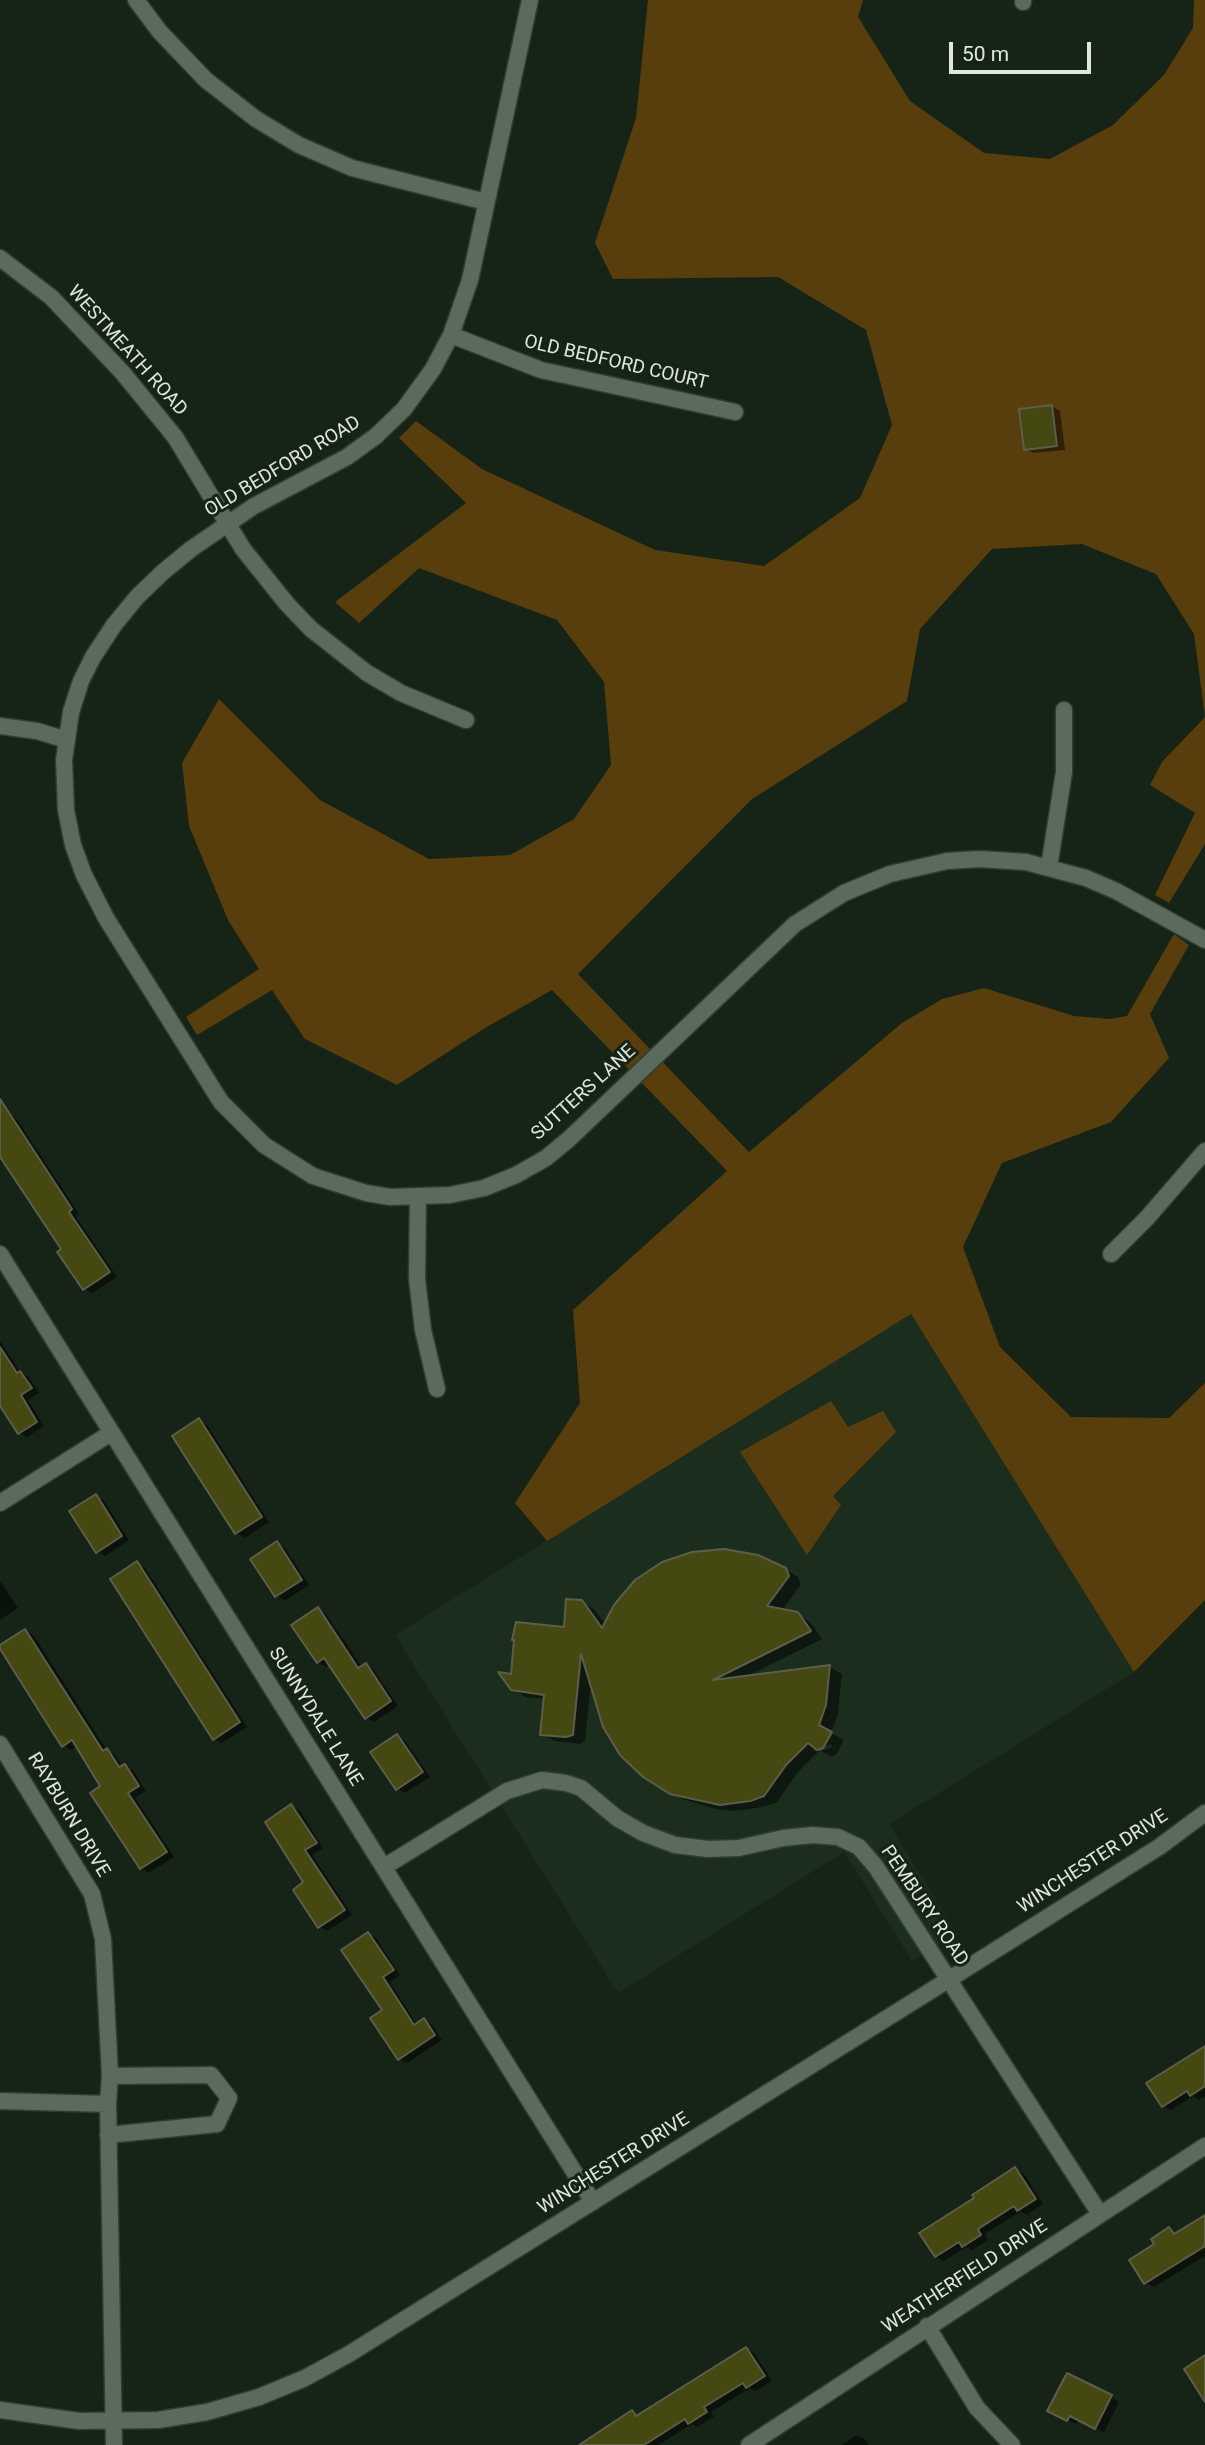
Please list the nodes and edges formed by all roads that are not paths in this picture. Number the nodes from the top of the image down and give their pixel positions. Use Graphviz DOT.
graph roads {
  1 [pos="136,0"];
  2 [pos="530,0"];
  3 [pos="486,202"];
  4 [pos="0,258"];
  5 [pos="451,335"];
  6 [pos="735,412"];
  7 [pos="228,523"];
  8 [pos="1063,710"];
  9 [pos="466,720"];
  10 [pos="0,726"];
  11 [pos="67,740"];
  12 [pos="1049,867"];
  13 [pos="1205,940"];
  14 [pos="1205,1151"];
  15 [pos="418,1196"];
  16 [pos="0,1254"];
  17 [pos="1111,1254"];
  18 [pos="437,1389"];
  19 [pos="111,1433"];
  20 [pos="0,1503"];
  21 [pos="0,1744"];
  22 [pos="1205,1813"];
  23 [pos="384,1867"];
  24 [pos="948,1980"];
  25 [pos="110,2076"];
  26 [pos="0,2101"];
  27 [pos="108,2104"];
  28 [pos="108,2135"];
  29 [pos="1205,2146"];
  30 [pos="593,2202"];
  31 [pos="1100,2214"];
  32 [pos="927,2326"];
  33 [pos="0,2410"];
  34 [pos="113,2421"];
  35 [pos="114,2445"];
  36 [pos="749,2445"];
  37 [pos="1012,2445"];
  1 -- 3 [label="street"];
  2 -- 3 [label="street, OLD BEDFORD ROAD"];
  3 -- 5 [label="street, OLD BEDFORD ROAD"];
  4 -- 7 [label="street, WESTMEATH ROAD"];
  5 -- 6 [label="street, OLD BEDFORD COURT"];
  5 -- 7 [label="street, OLD BEDFORD ROAD"];
  7 -- 9 [label="street, WESTMEATH ROAD"];
  7 -- 11 [label="street, OLD BEDFORD ROAD"];
  8 -- 12 [label="street"];
  10 -- 11 [label="street"];
  11 -- 15 [label="street, SUTTERS LANE"];
  12 -- 13 [label="street, SUTTERS LANE"];
  12 -- 15 [label="street, SUTTERS LANE"];
  14 -- 17 [label="street"];
  15 -- 18 [label="street"];
  16 -- 19 [label="street, SUNNYDALE LANE"];
  19 -- 20 [label="street"];
  19 -- 23 [label="street, SUNNYDALE LANE"];
  21 -- 25 [label="street, RAYBURN DRIVE"];
  22 -- 24 [label="street, WINCHESTER DRIVE"];
  23 -- 24 [label="street, PEMBURY ROAD"];
  23 -- 30 [label="street, SUNNYDALE LANE"];
  24 -- 30 [label="street, WINCHESTER DRIVE"];
  24 -- 31 [label="street, PEMBURY ROAD"];
  25 -- 27 [label="street, RAYBURN DRIVE"];
  25 -- 28 [label="street"];
  26 -- 27 [label="street"];
  27 -- 28 [label="street, RAYBURN DRIVE"];
  28 -- 34 [label="street, RAYBURN DRIVE"];
  29 -- 31 [label="street, WEATHERFIELD DRIVE"];
  30 -- 34 [label="street, WINCHESTER DRIVE"];
  31 -- 32 [label="street, WEATHERFIELD DRIVE"];
  32 -- 36 [label="street, WEATHERFIELD DRIVE"];
  32 -- 37 [label="street"];
  33 -- 34 [label="street, WINCHESTER DRIVE"];
  34 -- 35 [label="street, RAYBURN DRIVE"];
}
